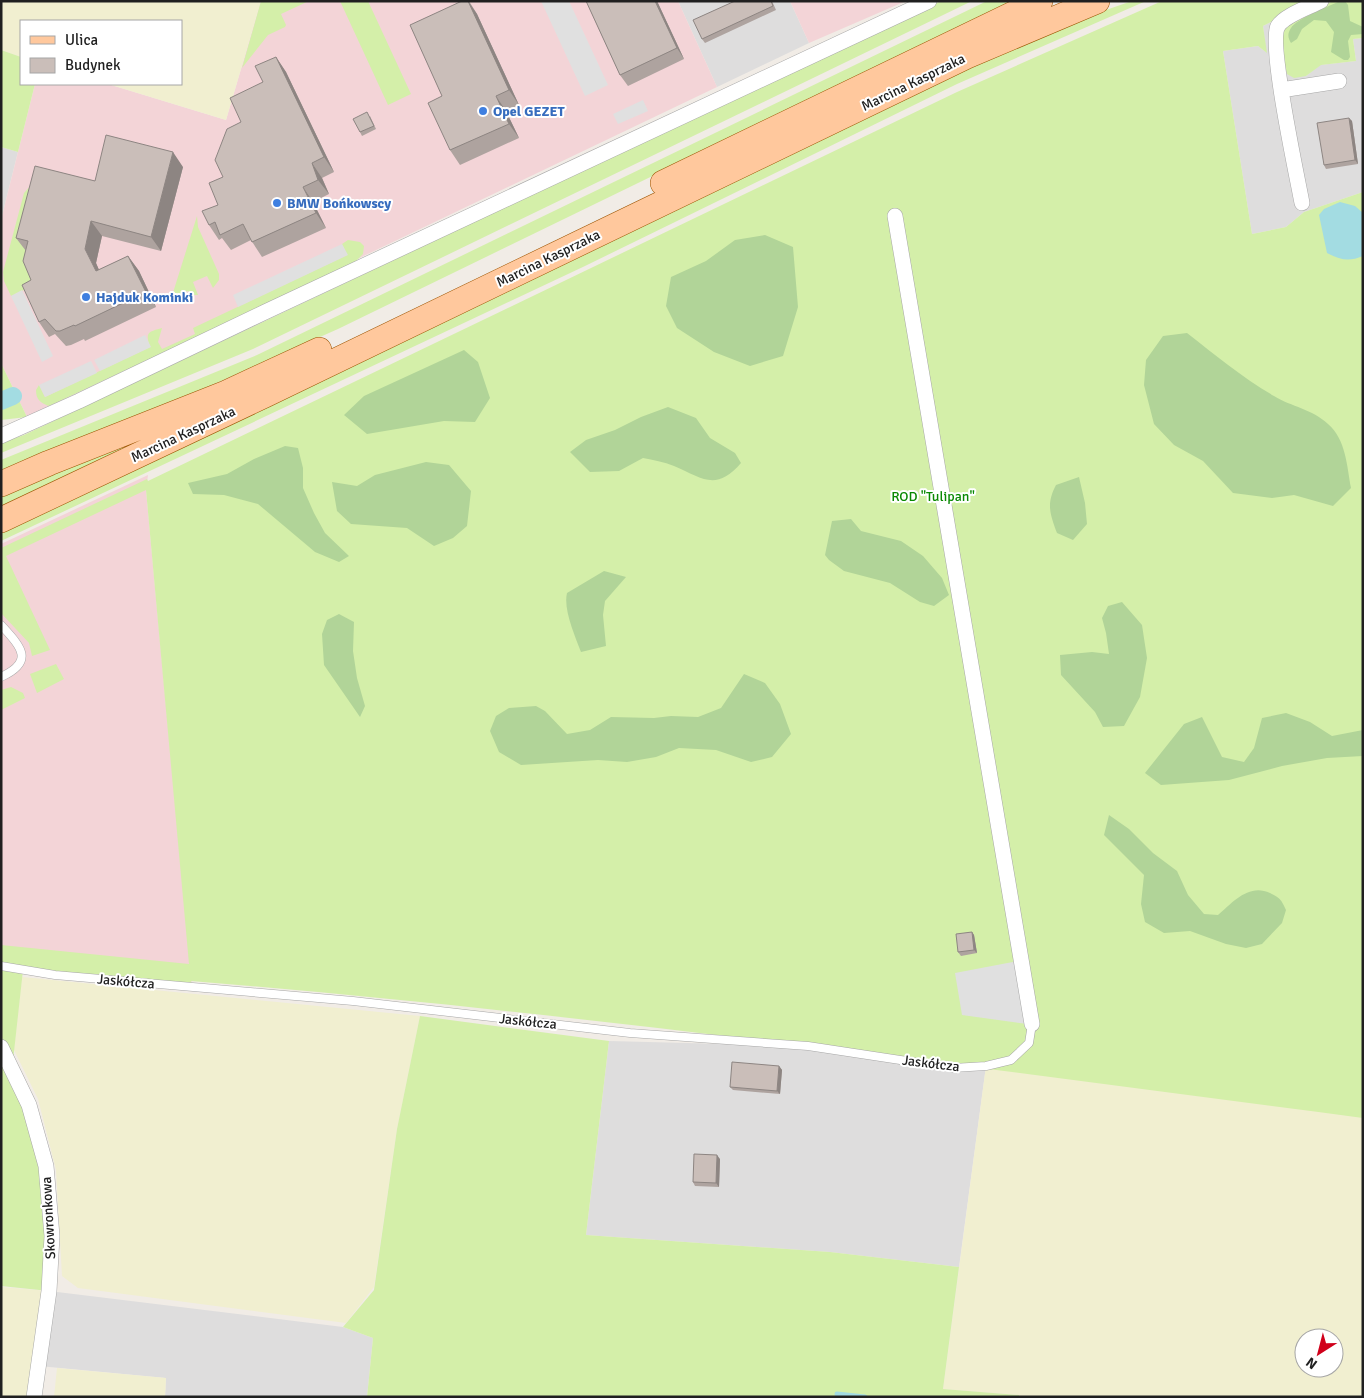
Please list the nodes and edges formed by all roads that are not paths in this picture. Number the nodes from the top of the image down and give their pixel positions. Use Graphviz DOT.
graph roads {
  1 [pos="929,1"];
  2 [pos="1040,1"];
  3 [pos="1097,1"];
  4 [pos="1321,1"];
  5 [pos="1339,80"];
  6 [pos="1281,90"];
  7 [pos="1302,203"];
  8 [pos="895,216"];
  9 [pos="1,436"];
  10 [pos="1,484"];
  11 [pos="1,520"];
  12 [pos="1,625"];
  13 [pos="1,677"];
  14 [pos="1,966"];
  15 [pos="1032,1024"];
  16 [pos="1,1048"];
  17 [pos="34,1397"];
  1 -- 9 [label="street"];
  2 -- 10 [label="main road, Marcina Kasprzaka"];
  3 -- 11 [label="main road, Marcina Kasprzaka"];
  4 -- 6 [label="street"];
  5 -- 6 [label="street"];
  6 -- 7 [label="street"];
  8 -- 15 [label="street"];
  12 -- 13 [label="lane"];
  14 -- 15 [label="lane, Jaskółcza"];
  16 -- 17 [label="street, Skowronkowa"];
}
